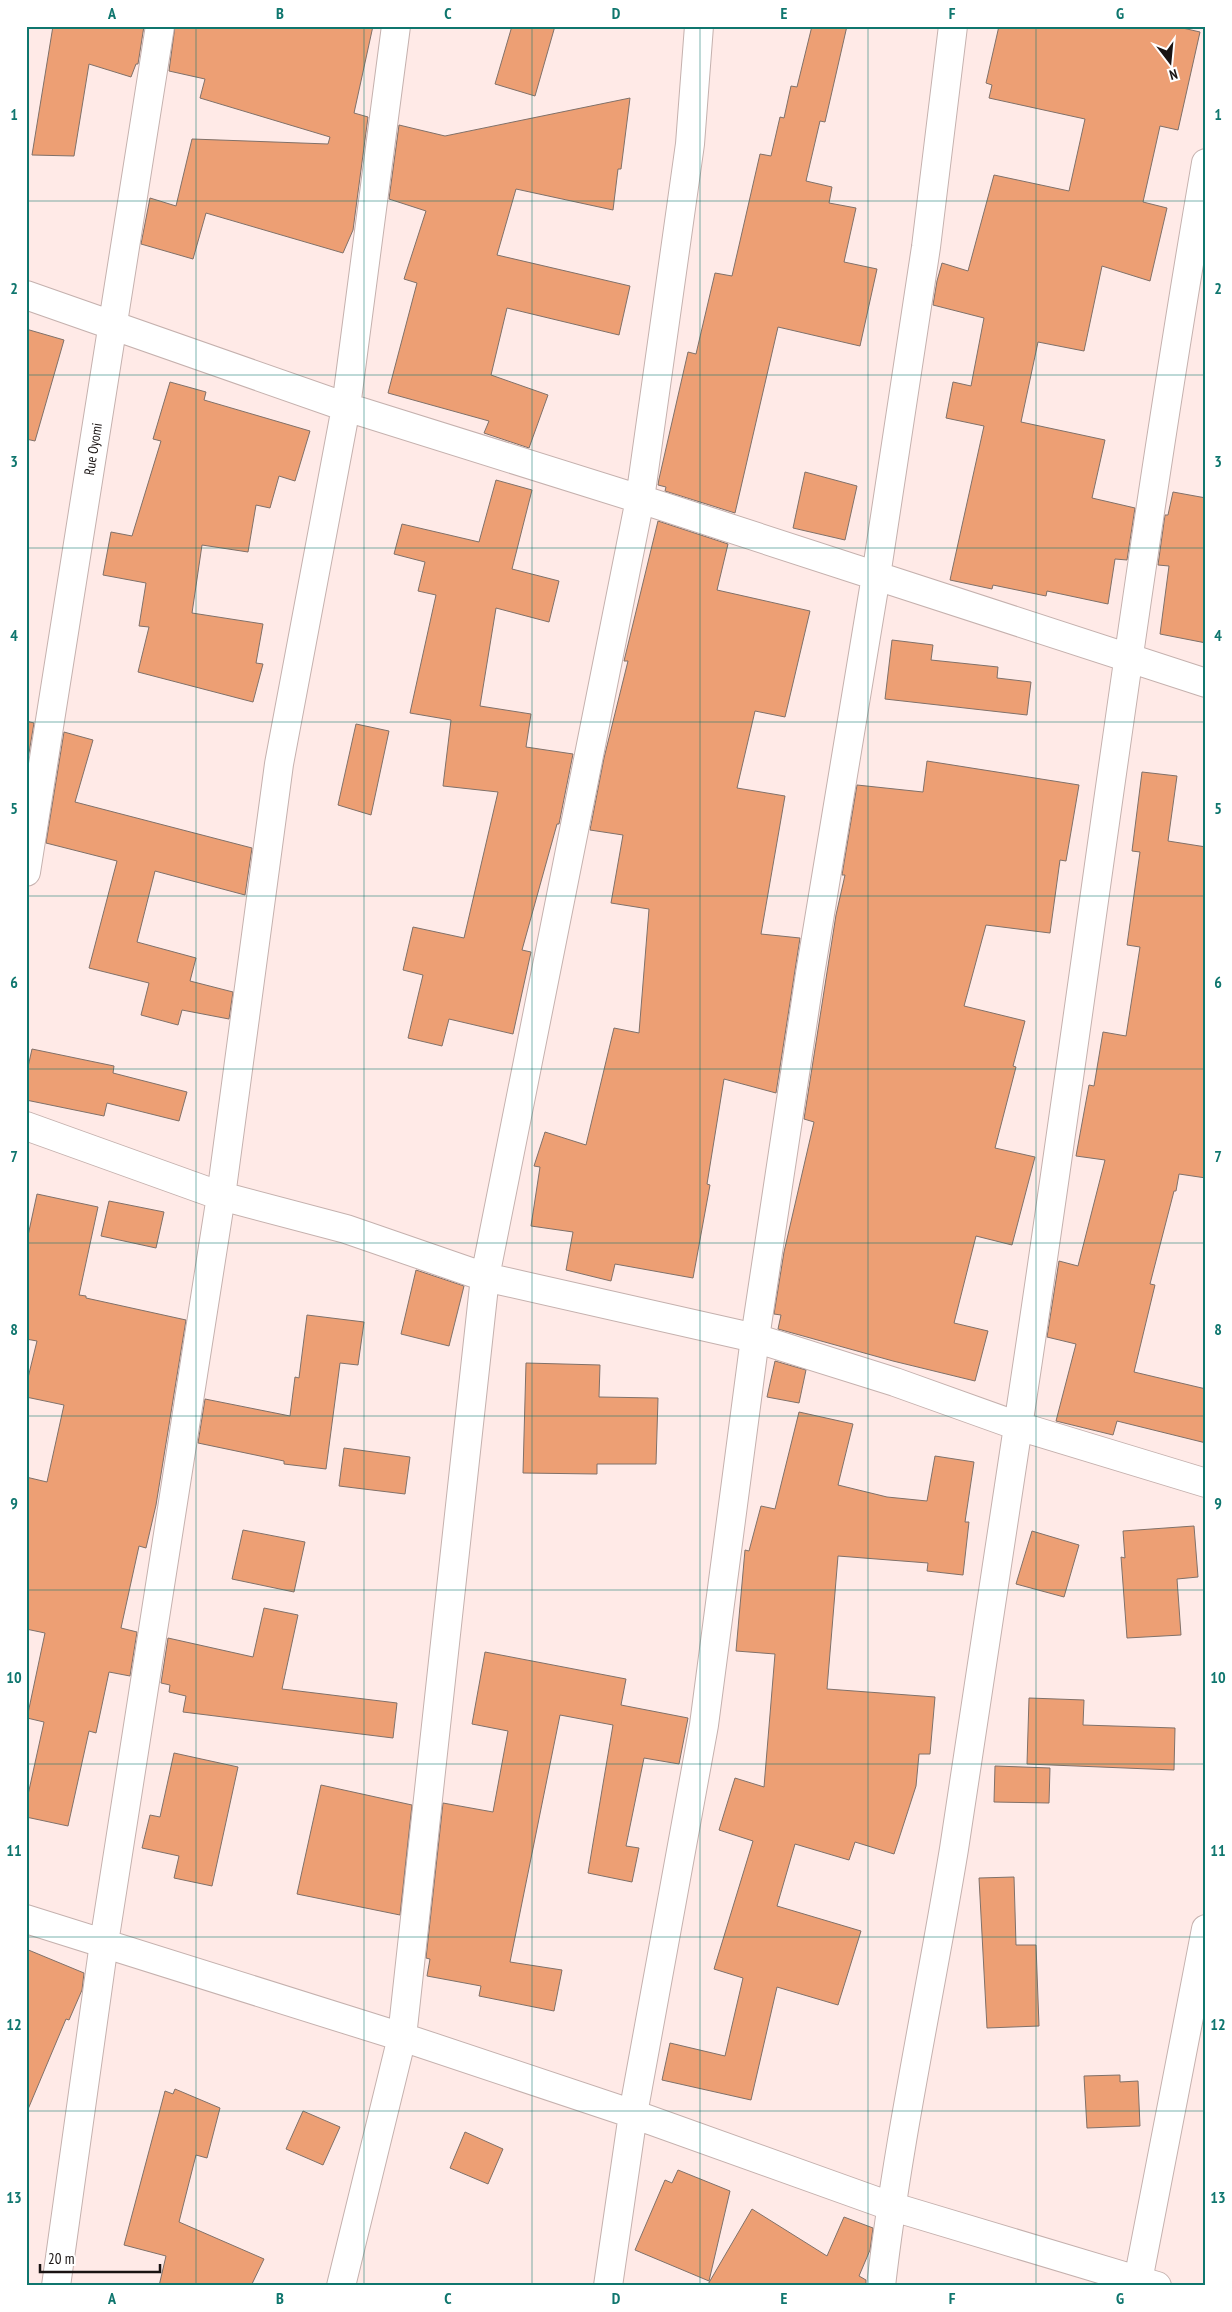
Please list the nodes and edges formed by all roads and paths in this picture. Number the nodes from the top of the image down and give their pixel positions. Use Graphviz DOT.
graph roads {
  1 [pos="160,26"];
  2 [pos="396,26"];
  3 [pos="699,26"];
  4 [pos="953,26"];
  5 [pos="1206,163"];
  6 [pos="26,295"];
  7 [pos="112,326"];
  8 [pos="346,407"];
  9 [pos="640,499"];
  10 [pos="876,576"];
  11 [pos="1128,658"];
  12 [pos="1206,683"];
  13 [pos="26,872"];
  14 [pos="26,1126"];
  15 [pos="221,1196"];
  16 [pos="485,1277"];
  17 [pos="755,1338"];
  18 [pos="1018,1426"];
  19 [pos="1206,1483"];
  20 [pos="26,1919"];
  21 [pos="1206,1930"];
  22 [pos="104,1943"];
  23 [pos="402,2037"];
  24 [pos="633,2114"];
  25 [pos="890,2206"];
  26 [pos="1144,2284"];
  27 [pos="56,2286"];
  28 [pos="341,2286"];
  29 [pos="608,2286"];
  30 [pos="881,2286"];
  1 -- 7 [label="street, Rue Oyomi"];
  2 -- 8 [label="street"];
  3 -- 9 [label="street"];
  4 -- 10 [label="street"];
  5 -- 11 [label="street"];
  6 -- 7 [label="street"];
  7 -- 8 [label="street"];
  7 -- 13 [label="street, Rue Oyomi"];
  8 -- 9 [label="street"];
  8 -- 15 [label="street"];
  9 -- 10 [label="street"];
  9 -- 16 [label="street"];
  10 -- 11 [label="street"];
  10 -- 17 [label="street"];
  11 -- 12 [label="street"];
  11 -- 18 [label="street"];
  14 -- 15 [label="street"];
  15 -- 16 [label="street"];
  15 -- 22 [label="street"];
  16 -- 17 [label="street"];
  16 -- 23 [label="street"];
  17 -- 18 [label="street"];
  17 -- 24 [label="street"];
  18 -- 19 [label="street"];
  18 -- 25 [label="street"];
  20 -- 22 [label="street"];
  21 -- 26 [label="street"];
  22 -- 23 [label="street"];
  22 -- 27 [label="street"];
  23 -- 24 [label="street"];
  23 -- 28 [label="street"];
  24 -- 25 [label="street"];
  24 -- 29 [label="street"];
  25 -- 26 [label="street"];
  25 -- 30 [label="street"];
}
